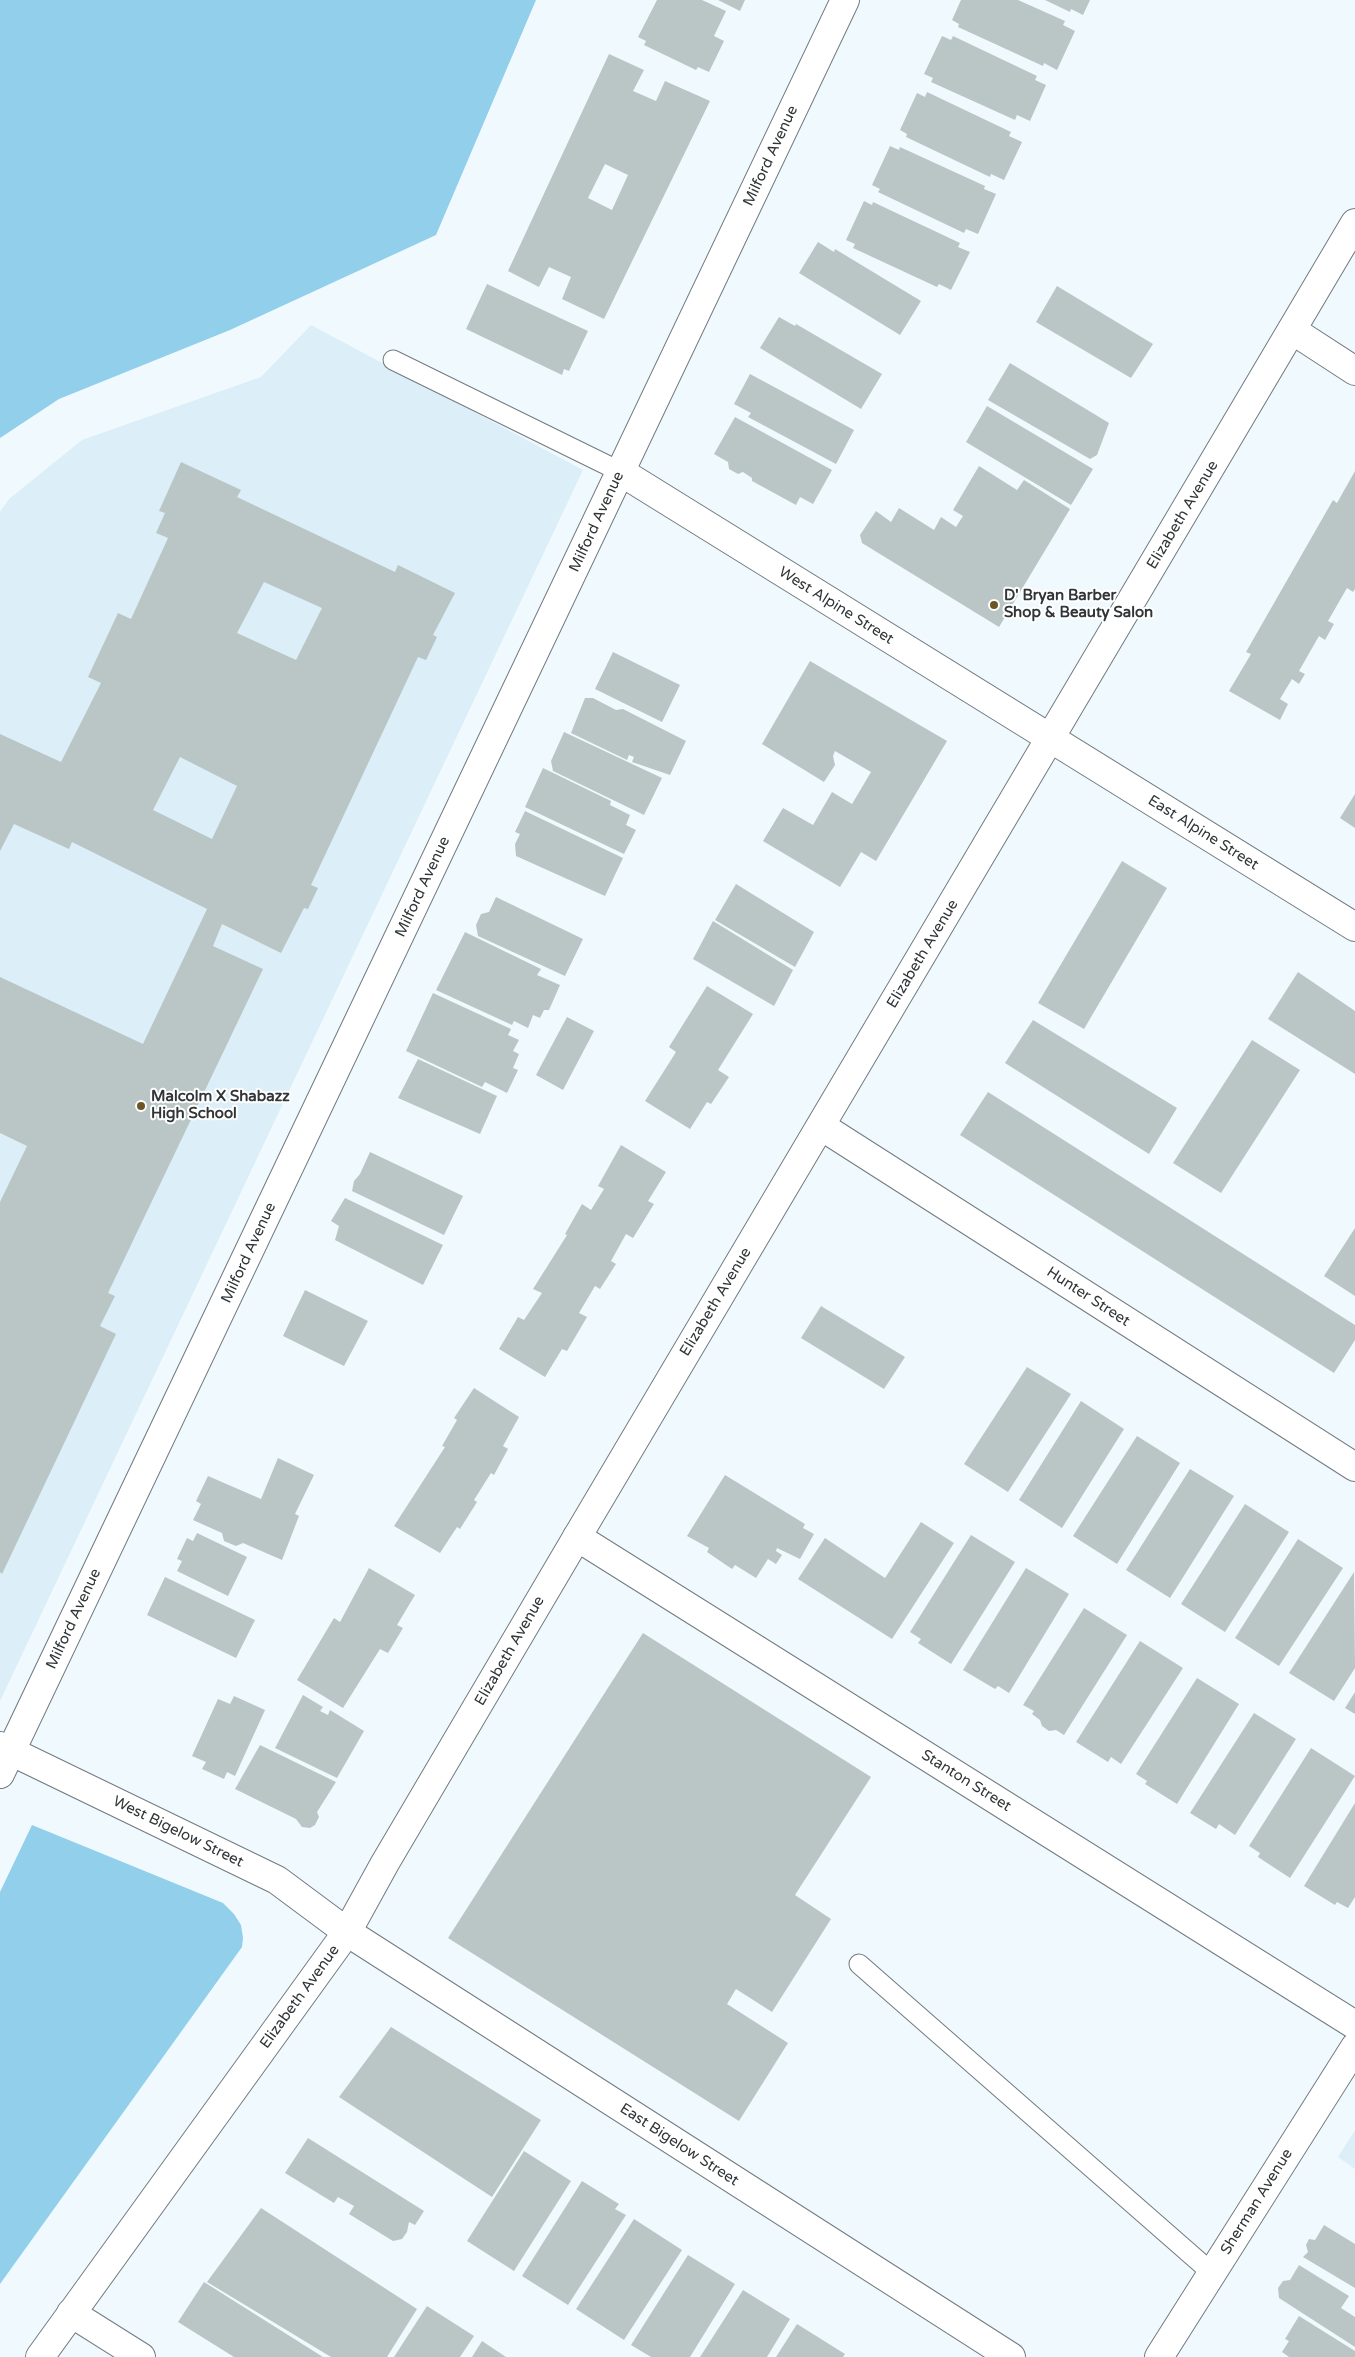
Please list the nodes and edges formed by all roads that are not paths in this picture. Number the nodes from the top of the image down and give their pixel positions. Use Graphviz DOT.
graph roads {
  1 [pos="845,0"];
  2 [pos="1355,223"];
  3 [pos="1292,330"];
  4 [pos="393,360"];
  5 [pos="1355,371"];
  6 [pos="621,472"];
  7 [pos="1051,739"];
  8 [pos="1355,927"];
  9 [pos="821,1126"];
  10 [pos="1353,1460"];
  11 [pos="577,1537"];
  12 [pos="4,1757"];
  13 [pos="347,1932"];
  14 [pos="859,1964"];
  15 [pos="1355,2025"];
  16 [pos="1355,2047"];
  17 [pos="1212,2273"];
  18 [pos="71,2312"];
  19 [pos="40,2357"];
  20 [pos="141,2357"];
  21 [pos="1011,2357"];
  22 [pos="1159,2357"];
  1 -- 6 [label="street, Milford Avenue"];
  2 -- 3 [label="street, Elizabeth Avenue"];
  3 -- 5 [label="street"];
  3 -- 7 [label="street, Elizabeth Avenue"];
  4 -- 6 [label="lane"];
  6 -- 7 [label="street, West Alpine Street"];
  6 -- 12 [label="street, Milford Avenue"];
  7 -- 8 [label="street, East Alpine Street"];
  7 -- 9 [label="street, Elizabeth Avenue"];
  9 -- 10 [label="street, Hunter Street"];
  9 -- 11 [label="street, Elizabeth Avenue"];
  11 -- 13 [label="street, Elizabeth Avenue"];
  11 -- 15 [label="street, Stanton Street"];
  12 -- 13 [label="street, West Bigelow Street"];
  13 -- 18 [label="street, Elizabeth Avenue"];
  13 -- 21 [label="street, East Bigelow Street"];
  14 -- 17 [label="lane"];
  16 -- 17 [label="street, Sherman Avenue"];
  17 -- 22 [label="street, Sherman Avenue"];
  18 -- 19 [label="street, Elizabeth Avenue"];
  18 -- 20 [label="street"];
}
